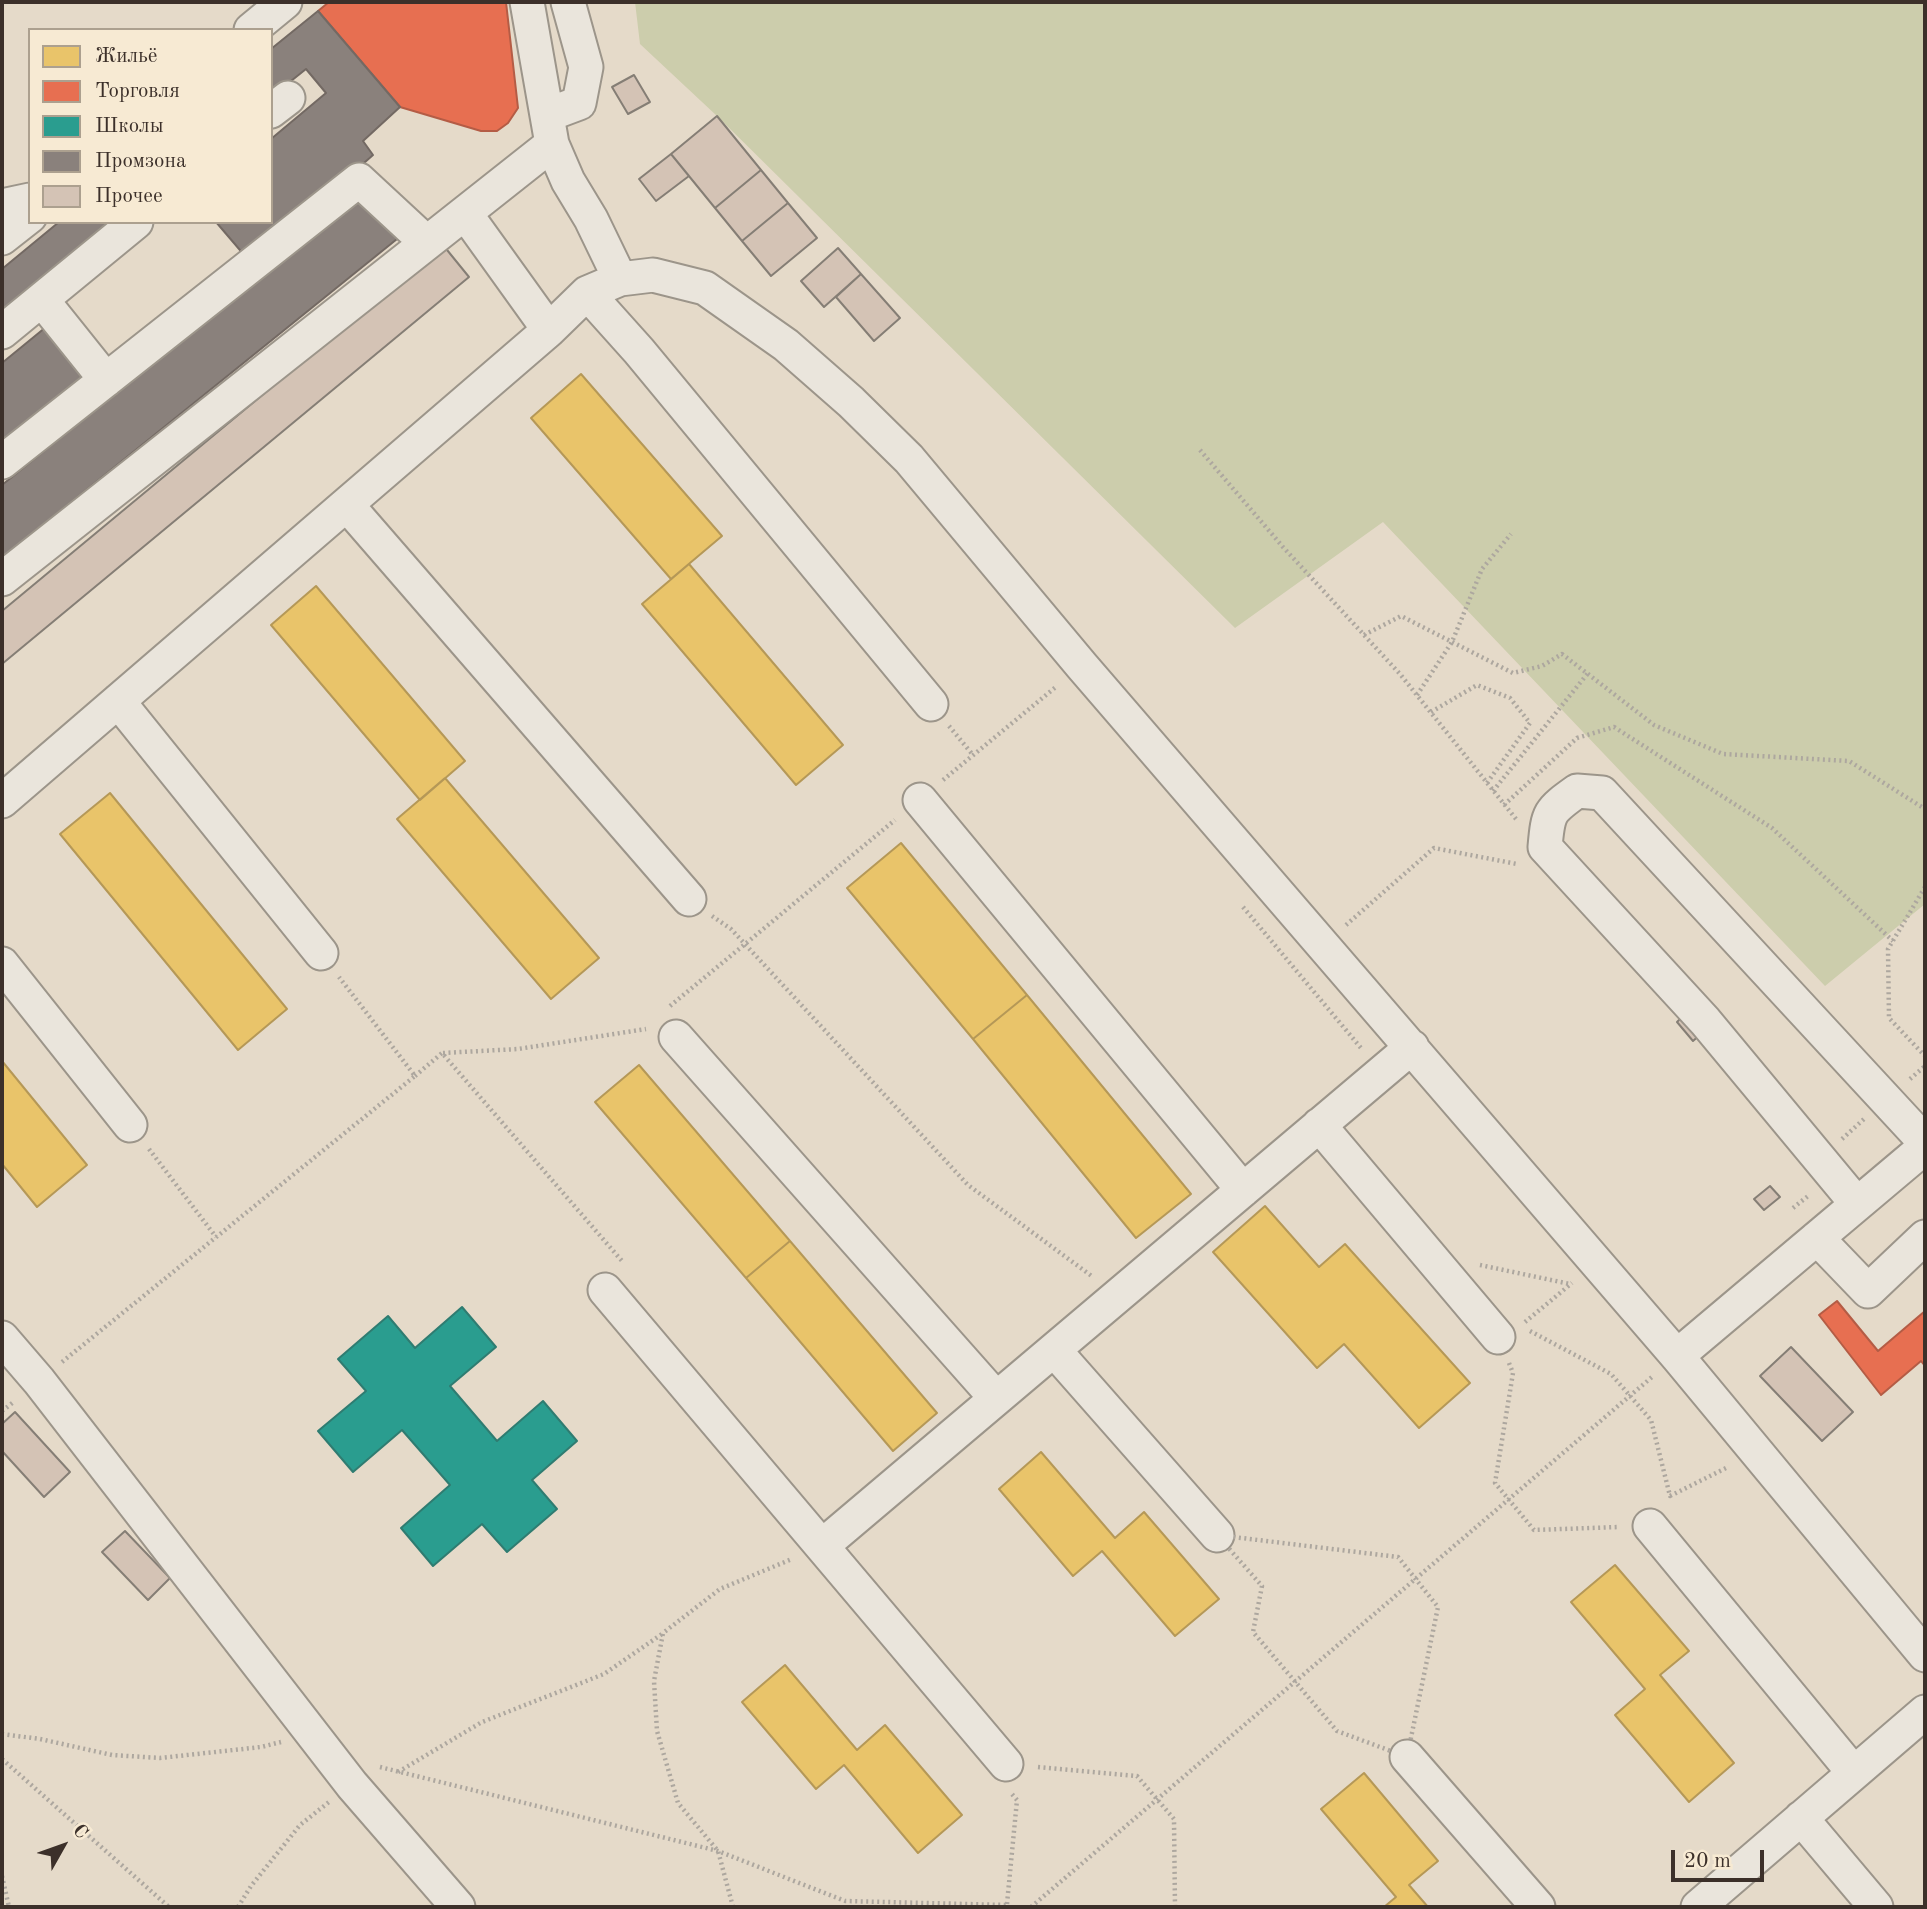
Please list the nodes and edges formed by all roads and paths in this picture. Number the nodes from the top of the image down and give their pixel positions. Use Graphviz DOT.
graph roads {
  1 [pos="285,2"];
  2 [pos="527,2"];
  3 [pos="568,2"];
  4 [pos="253,28"];
  5 [pos="550,130"];
  6 [pos="28,200"];
  7 [pos="2,206"];
  8 [pos="465,213"];
  9 [pos="28,218"];
  10 [pos="134,224"];
  11 [pos="2,239"];
  12 [pos="426,243"];
  13 [pos="620,279"];
  14 [pos="587,293"];
  15 [pos="42,300"];
  16 [pos="549,330"];
  17 [pos="2,332"];
  18 [pos="106,380"];
  19 [pos="2,462"];
  20 [pos="347,505"];
  21 [pos="1511,534"];
  22 [pos="2,579"];
  23 [pos="1364,635"];
  24 [pos="1452,642"];
  25 [pos="1082,666"];
  26 [pos="1588,673"];
  27 [pos="1417,695"];
  28 [pos="118,701"];
  29 [pos="931,704"];
  30 [pos="1431,712"];
  31 [pos="1486,783"];
  32 [pos="1493,791"];
  33 [pos="919,800"];
  34 [pos="2,801"];
  35 [pos="1504,805"];
  36 [pos="1925,809"];
  37 [pos="1570,874"];
  38 [pos="1925,887"];
  39 [pos="689,899"];
  40 [pos="1340,930"];
  41 [pos="1893,941"];
  42 [pos="745,944"];
  43 [pos="321,953"];
  44 [pos="2,964"];
  45 [pos="664,1023"];
  46 [pos="643,1029"];
  47 [pos="1412,1047"];
  48 [pos="442,1053"];
  49 [pos="1925,1056"];
  50 [pos="130,1125"];
  51 [pos="1320,1125"];
  52 [pos="1925,1142"];
  53 [pos="1925,1147"];
  54 [pos="1243,1190"];
  55 [pos="1857,1204"];
  56 [pos="216,1237"];
  57 [pos="1925,1237"];
  58 [pos="1817,1238"];
  59 [pos="1428,1254"];
  60 [pos="1597,1263"];
  61 [pos="1571,1284"];
  62 [pos="605,1290"];
  63 [pos="1118,1296"];
  64 [pos="1498,1337"];
  65 [pos="2,1338"];
  66 [pos="1054,1350"];
  67 [pos="1677,1356"];
  68 [pos="39,1381"];
  69 [pos="1630,1396"];
  70 [pos="996,1398"];
  71 [pos="2,1412"];
  72 [pos="1757,1452"];
  73 [pos="1670,1496"];
  74 [pos="1509,1499"];
  75 [pos="1650,1526"];
  76 [pos="1217,1535"];
  77 [pos="822,1546"];
  78 [pos="1415,1579"];
  79 [pos="663,1633"];
  80 [pos="1925,1655"];
  81 [pos="1295,1682"];
  82 [pos="1925,1712"];
  83 [pos="2,1734"];
  84 [pos="312,1735"];
  85 [pos="1407,1756"];
  86 [pos="2,1759"];
  87 [pos="1006,1764"];
  88 [pos="397,1773"];
  89 [pos="1854,1773"];
  90 [pos="362,1775"];
  91 [pos="1157,1800"];
  92 [pos="1801,1818"];
  93 [pos="719,1851"];
  94 [pos="2,1876"];
  95 [pos="845,1901"];
  96 [pos="1007,1906"];
  97 [pos="9,1907"];
  98 [pos="169,1907"];
  99 [pos="238,1907"];
  100 [pos="458,1907"];
  101 [pos="733,1907"];
  102 [pos="850,1907"];
  103 [pos="1031,1907"];
  104 [pos="1175,1907"];
  105 [pos="1538,1907"];
  106 [pos="1698,1907"];
  107 [pos="1876,1907"];
  1 -- 4 [label="street"];
  2 -- 5 [label="street"];
  3 -- 5 [label="street"];
  5 -- 8 [label="street"];
  5 -- 13 [label="street"];
  6 -- 7 [label="street"];
  8 -- 12 [label="street"];
  8 -- 16 [label="street"];
  9 -- 11 [label="street"];
  10 -- 15 [label="street"];
  12 -- 18 [label="street"];
  12 -- 22 [label="street"];
  13 -- 14 [label="street"];
  13 -- 25 [label="street"];
  14 -- 16 [label="street"];
  14 -- 29 [label="street"];
  15 -- 17 [label="street"];
  15 -- 18 [label="street"];
  16 -- 20 [label="street"];
  18 -- 19 [label="street"];
  20 -- 28 [label="street"];
  20 -- 39 [label="street"];
  21 -- 24 [label="path"];
  23 -- 24 [label="path"];
  24 -- 26 [label="path"];
  24 -- 27 [label="path"];
  25 -- 33 [label="path"];
  25 -- 47 [label="street"];
  26 -- 32 [label="path"];
  26 -- 36 [label="path"];
  28 -- 34 [label="street"];
  28 -- 43 [label="street"];
  30 -- 31 [label="path"];
  33 -- 42 [label="path"];
  33 -- 54 [label="street"];
  35 -- 41 [label="path"];
  37 -- 40 [label="path"];
  37 -- 52 [label="street"];
  37 -- 55 [label="street"];
  38 -- 41 [label="path"];
  39 -- 42 [label="path"];
  41 -- 49 [label="path"];
  42 -- 45 [label="path"];
  42 -- 63 [label="path"];
  43 -- 56 [label="path"];
  44 -- 50 [label="street"];
  45 -- 46 [label="path"];
  45 -- 46 [label="path"];
  45 -- 70 [label="street"];
  46 -- 48 [label="path"];
  47 -- 51 [label="street"];
  47 -- 60 [label="street"];
  50 -- 56 [label="path"];
  51 -- 54 [label="street"];
  51 -- 59 [label="street"];
  53 -- 55 [label="street"];
  54 -- 63 [label="street"];
  55 -- 58 [label="street"];
  56 -- 68 [label="path"];
  57 -- 58 [label="street"];
  58 -- 67 [label="street"];
  59 -- 61 [label="path"];
  59 -- 64 [label="street"];
  60 -- 61 [label="path"];
  60 -- 67 [label="street"];
  61 -- 69 [label="path"];
  62 -- 77 [label="street"];
  63 -- 66 [label="street"];
  64 -- 74 [label="path"];
  65 -- 68 [label="street"];
  66 -- 70 [label="street"];
  66 -- 76 [label="street"];
  67 -- 69 [label="path"];
  67 -- 72 [label="street"];
  68 -- 71 [label="path"];
  68 -- 84 [label="street"];
  69 -- 73 [label="path"];
  69 -- 74 [label="path"];
  70 -- 77 [label="street"];
  72 -- 73 [label="path"];
  72 -- 80 [label="street"];
  73 -- 75 [label="path"];
  74 -- 75 [label="path"];
  74 -- 78 [label="path"];
  75 -- 89 [label="street"];
  76 -- 78 [label="path"];
  76 -- 81 [label="path"];
  77 -- 79 [label="path"];
  77 -- 87 [label="street"];
  78 -- 81 [label="path"];
  78 -- 85 [label="path"];
  79 -- 88 [label="path"];
  79 -- 93 [label="path"];
  81 -- 85 [label="path"];
  81 -- 91 [label="path"];
  82 -- 89 [label="street"];
  83 -- 84 [label="path"];
  84 -- 90 [label="street"];
  85 -- 105 [label="street"];
  86 -- 98 [label="path"];
  87 -- 91 [label="path"];
  87 -- 96 [label="path"];
  88 -- 90 [label="path"];
  88 -- 93 [label="path"];
  89 -- 92 [label="street"];
  90 -- 99 [label="path"];
  90 -- 100 [label="street"];
  91 -- 103 [label="path"];
  91 -- 104 [label="path"];
  92 -- 106 [label="street"];
  92 -- 107 [label="street"];
  93 -- 95 [label="path"];
  93 -- 101 [label="path"];
  94 -- 97 [label="path"];
  95 -- 96 [label="path"];
  95 -- 102 [label="path"];
}
